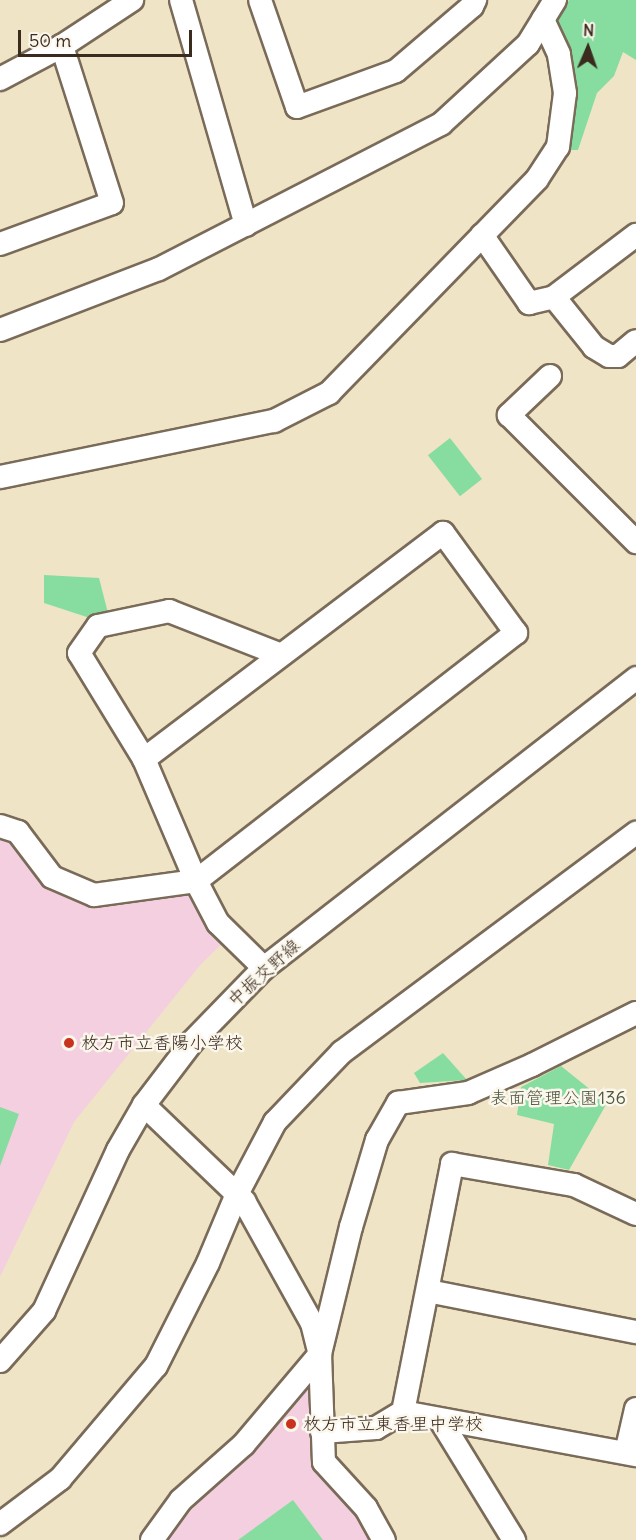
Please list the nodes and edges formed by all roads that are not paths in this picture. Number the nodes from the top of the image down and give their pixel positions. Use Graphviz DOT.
graph roads {
  1 [pos="132,0"];
  2 [pos="181,0"];
  3 [pos="260,0"];
  4 [pos="475,0"];
  5 [pos="555,0"];
  6 [pos="543,19"];
  7 [pos="62,46"];
  8 [pos="0,79"];
  9 [pos="246,225"];
  10 [pos="636,235"];
  11 [pos="482,236"];
  12 [pos="0,244"];
  13 [pos="554,297"];
  14 [pos="0,330"];
  15 [pos="636,341"];
  16 [pos="550,376"];
  17 [pos="0,477"];
  18 [pos="636,542"];
  19 [pos="281,655"];
  20 [pos="636,678"];
  21 [pos="144,759"];
  22 [pos="0,826"];
  23 [pos="636,833"];
  24 [pos="196,881"];
  25 [pos="264,968"];
  26 [pos="635,1016"];
  27 [pos="144,1105"];
  28 [pos="237,1194"];
  29 [pos="636,1214"];
  30 [pos="428,1291"];
  31 [pos="636,1332"];
  32 [pos="320,1354"];
  33 [pos="0,1361"];
  34 [pos="636,1409"];
  35 [pos="403,1412"];
  36 [pos="441,1421"];
  37 [pos="322,1432"];
  38 [pos="631,1454"];
  39 [pos="0,1524"];
  40 [pos="152,1540"];
  41 [pos="384,1540"];
  42 [pos="514,1540"];
  1 -- 7 [label="street"];
  2 -- 9 [label="street"];
  3 -- 4 [label="street"];
  5 -- 6 [label="street"];
  6 -- 9 [label="street"];
  6 -- 11 [label="street"];
  7 -- 8 [label="street"];
  7 -- 12 [label="street"];
  9 -- 14 [label="street"];
  10 -- 13 [label="street"];
  11 -- 13 [label="street"];
  11 -- 17 [label="street"];
  13 -- 15 [label="street"];
  16 -- 18 [label="street"];
  19 -- 21 [label="street"];
  19 -- 21 [label="street"];
  19 -- 24 [label="street"];
  20 -- 25 [label="street, 中振交野線"];
  21 -- 24 [label="street"];
  22 -- 24 [label="street"];
  23 -- 28 [label="street"];
  24 -- 25 [label="street"];
  25 -- 27 [label="street, 中振交野線"];
  26 -- 32 [label="street"];
  27 -- 28 [label="street"];
  27 -- 33 [label="street, 中振交野線"];
  28 -- 32 [label="street"];
  28 -- 39 [label="street"];
  29 -- 30 [label="street"];
  30 -- 31 [label="street"];
  30 -- 35 [label="street"];
  32 -- 37 [label="street"];
  32 -- 40 [label="street"];
  34 -- 38 [label="street"];
  35 -- 36 [label="street"];
  35 -- 37 [label="street"];
  36 -- 38 [label="street"];
  36 -- 42 [label="street"];
  37 -- 41 [label="street"];
}
